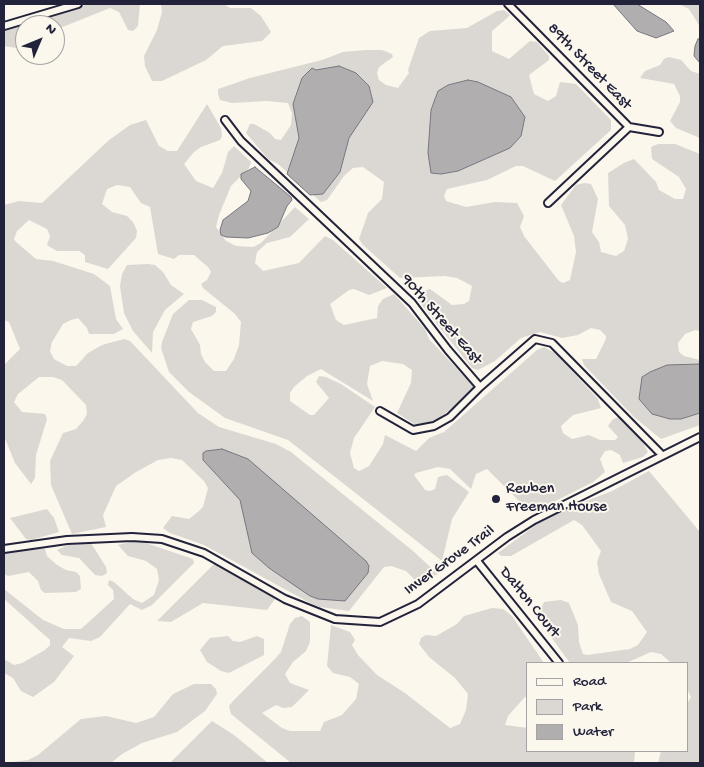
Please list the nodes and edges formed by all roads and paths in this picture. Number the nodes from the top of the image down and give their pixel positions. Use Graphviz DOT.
graph roads {
  1 [pos="78,4"];
  2 [pos="508,4"];
  3 [pos="4,26"];
  4 [pos="226,120"];
  5 [pos="629,127"];
  6 [pos="659,132"];
  7 [pos="548,203"];
  8 [pos="480,387"];
  9 [pos="380,411"];
  10 [pos="700,437"];
  11 [pos="662,455"];
  12 [pos="4,549"];
  13 [pos="477,561"];
  14 [pos="558,662"];
  1 -- 3 [label="street"];
  2 -- 5 [label="street, 89th Street East"];
  4 -- 8 [label="street, 90th Street East"];
  5 -- 6 [label="street, 89th Street East"];
  5 -- 7 [label="street"];
  8 -- 9 [label="street"];
  8 -- 11 [label="street, 90th Street East"];
  10 -- 11 [label="street, Inver Grove Trail"];
  11 -- 13 [label="street, Inver Grove Trail"];
  12 -- 13 [label="street, Inver Grove Trail"];
  13 -- 14 [label="street, Dalton Court"];
}
